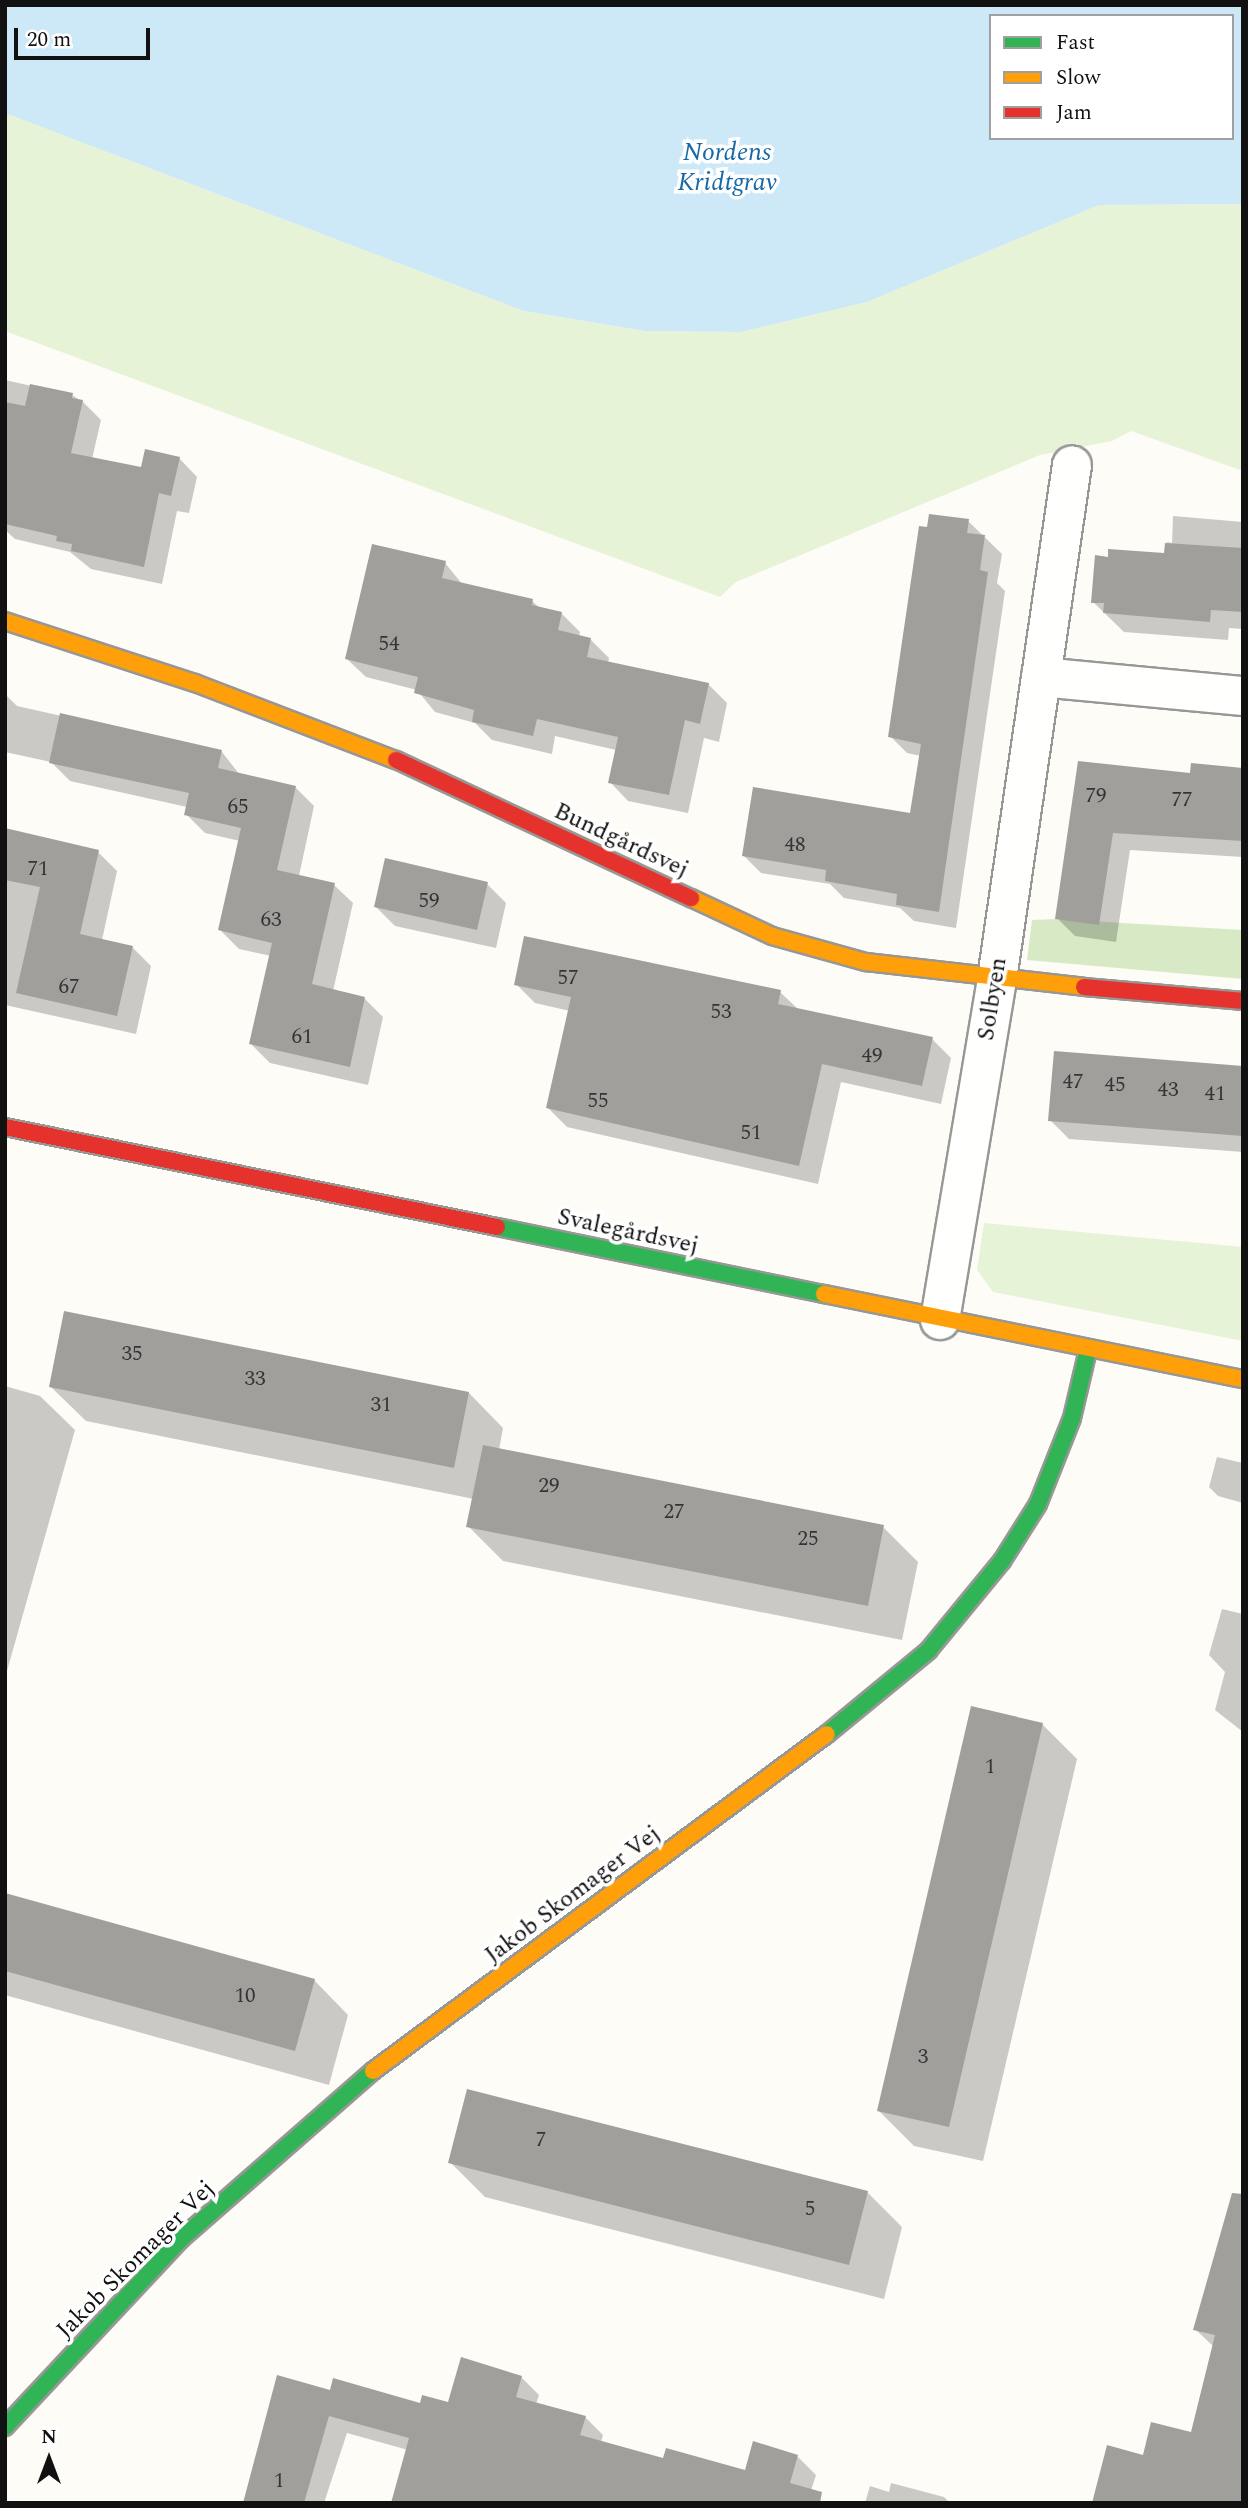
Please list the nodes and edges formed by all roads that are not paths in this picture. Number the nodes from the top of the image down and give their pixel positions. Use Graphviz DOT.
graph roads {
  1 [pos="1072,465"];
  2 [pos="5,621"];
  3 [pos="1041,677"];
  4 [pos="1243,696"];
  5 [pos="997,979"];
  6 [pos="1243,1001"];
  7 [pos="5,1127"];
  8 [pos="940,1320"];
  9 [pos="1088,1350"];
  10 [pos="1243,1379"];
  11 [pos="5,2427"];
  1 -- 3 [label="street, Solbyen"];
  2 -- 5 [label="street, Bundgårdsvej"];
  3 -- 4 [label="street"];
  3 -- 5 [label="street, Solbyen"];
  5 -- 6 [label="street, Bundgårdsvej"];
  5 -- 8 [label="street, Solbyen"];
  7 -- 8 [label="street, Svalegårdsvej"];
  8 -- 9 [label="street, Svalegårdsvej"];
  9 -- 10 [label="street, Svalegårdsvej"];
  9 -- 11 [label="street, Jakob Skomager Vej"];
}
